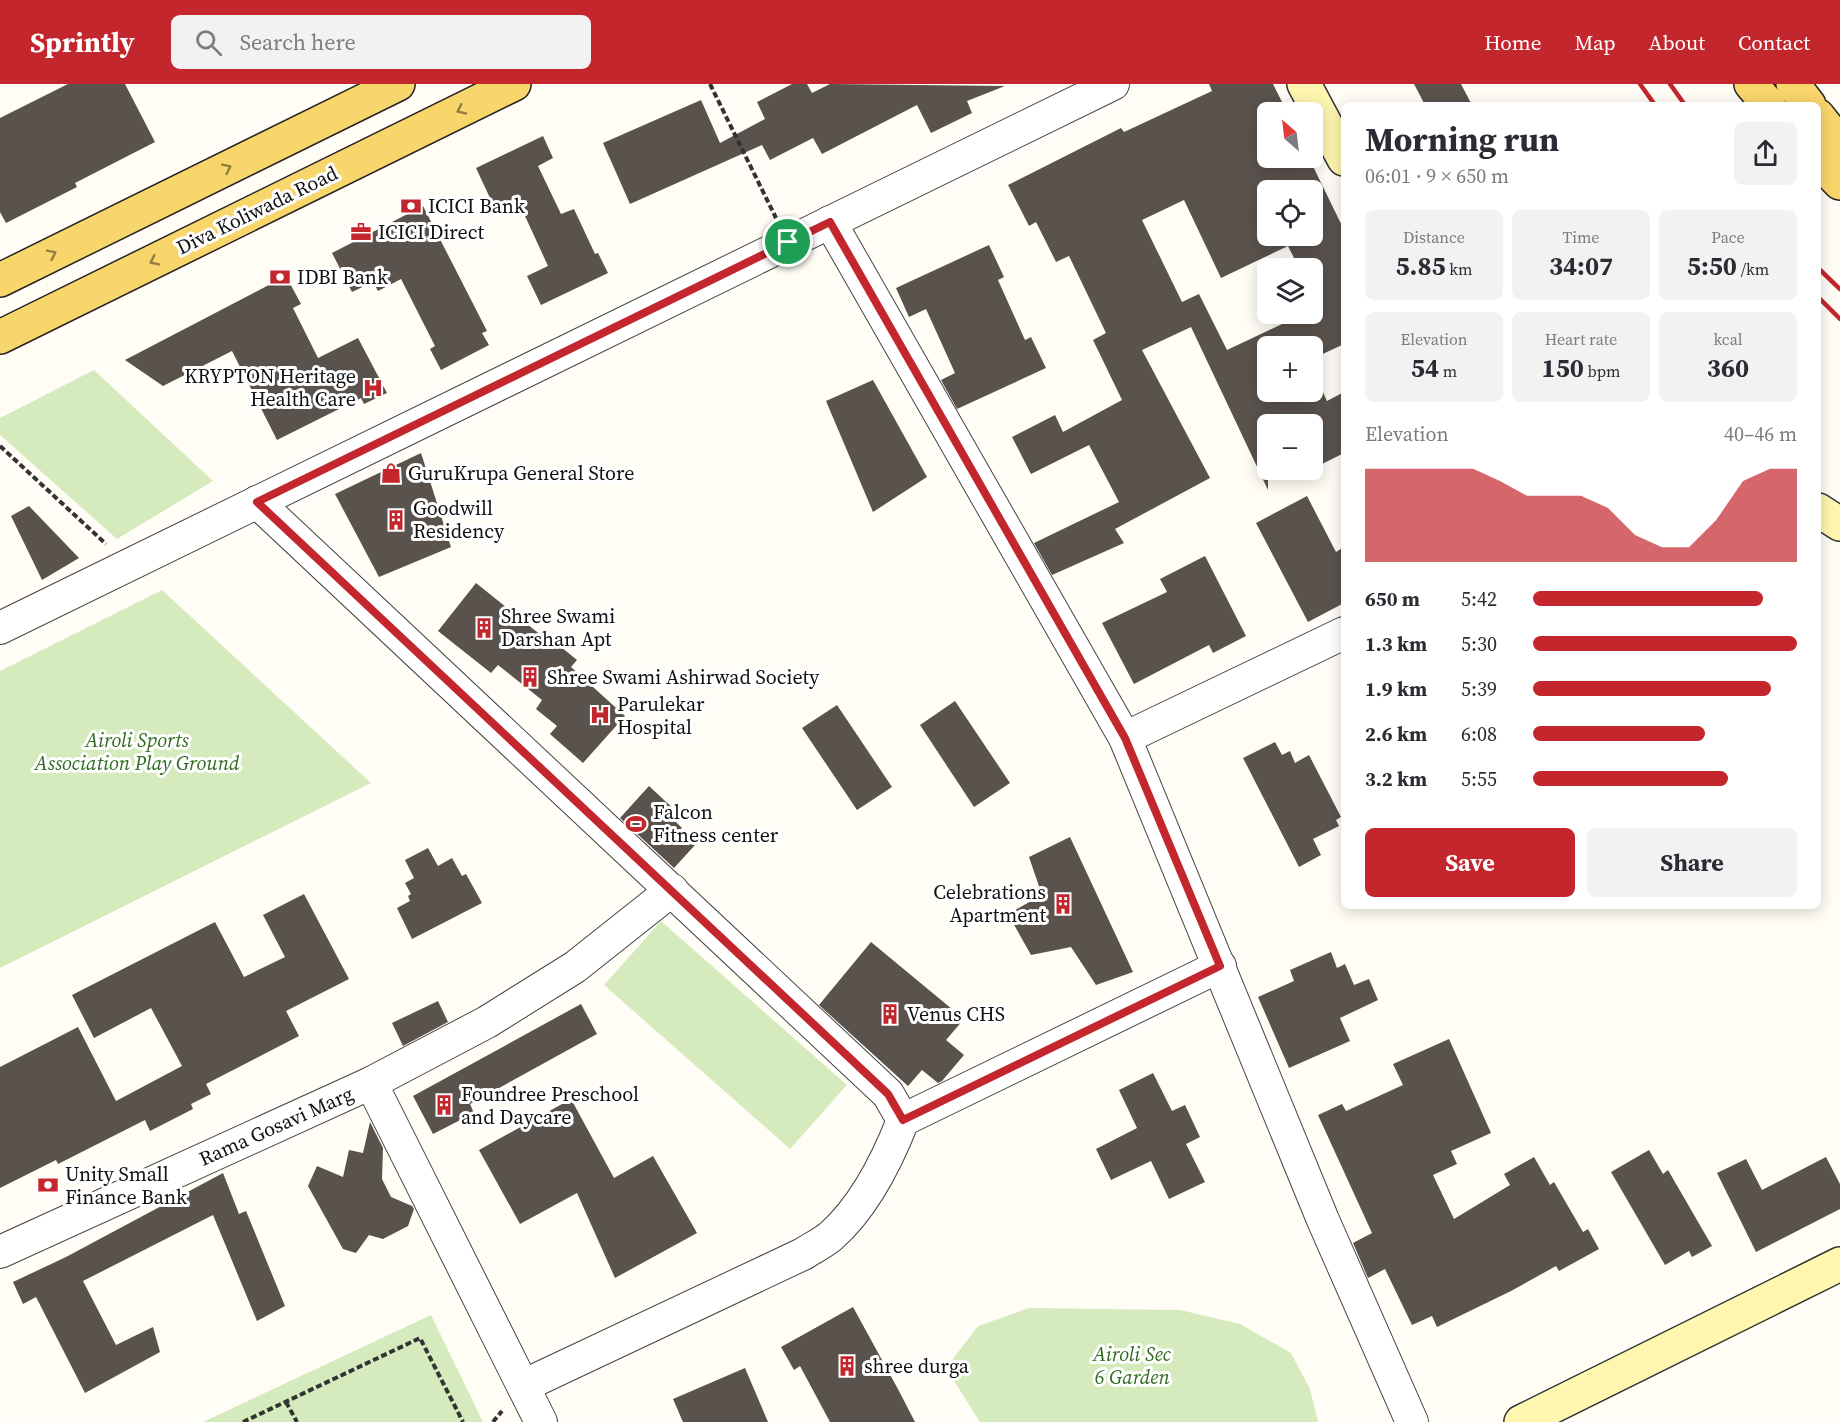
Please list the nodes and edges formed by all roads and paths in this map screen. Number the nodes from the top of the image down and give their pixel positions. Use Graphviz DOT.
graph roads {
  1 [pos="398,84"];
  2 [pos="514,84"];
  3 [pos="710,84"];
  4 [pos="1113,84"];
  5 [pos="1304,84"];
  6 [pos="1751,84"];
  7 [pos="1793,84"];
  8 [pos="1766,102"];
  9 [pos="1807,102"];
  10 [pos="1821,120"];
  11 [pos="1840,144"];
  12 [pos="1341,153"];
  13 [pos="1821,163"];
  14 [pos="1840,183"];
  15 [pos="830,222"];
  16 [pos="788,242"];
  17 [pos="0,280"];
  18 [pos="0,337"];
  19 [pos="0,446"];
  20 [pos="257,502"];
  21 [pos="1821,512"];
  22 [pos="1840,524"];
  23 [pos="129,565"];
  24 [pos="0,628"];
  25 [pos="1341,634"];
  26 [pos="1125,738"];
  27 [pos="672,890"];
  28 [pos="1220,966"];
  29 [pos="371,1083"];
  30 [pos="903,1120"];
  31 [pos="0,1251"];
  32 [pos="1840,1264"];
  33 [pos="523,1386"];
  34 [pos="286,1402"];
  35 [pos="243,1422"];
  36 [pos="297,1422"];
  37 [pos="463,1422"];
  38 [pos="542,1422"];
  39 [pos="1412,1422"];
  40 [pos="1521,1422"];
  17 -- 1 [label="main road, one-way"];
  2 -- 18 [label="main road, Diva Koliwada Road, one-way"];
  3 -- 16 [label="path"];
  4 -- 15 [label="street"];
  5 -- 12 [label="street"];
  6 -- 8 [label="main road"];
  7 -- 9 [label="main road"];
  10 -- 11 [label="main road"];
  13 -- 14 [label="main road"];
  15 -- 16 [label="street"];
  15 -- 26 [label="street"];
  16 -- 20 [label="street"];
  19 -- 23 [label="path"];
  20 -- 23 [label="street"];
  20 -- 27 [label="street"];
  21 -- 22 [label="street"];
  23 -- 24 [label="street"];
  25 -- 26 [label="street"];
  26 -- 28 [label="street"];
  27 -- 29 [label="street"];
  27 -- 30 [label="street"];
  28 -- 30 [label="street"];
  28 -- 39 [label="street"];
  29 -- 31 [label="street, Rama Gosavi Marg"];
  29 -- 33 [label="street, Rama Gosavi Marg"];
  30 -- 33 [label="street"];
  32 -- 40 [label="street"];
  33 -- 38 [label="street, Rama Gosavi Marg"];
  34 -- 35 [label="path"];
  34 -- 36 [label="path"];
  34 -- 37 [label="path"];
}
